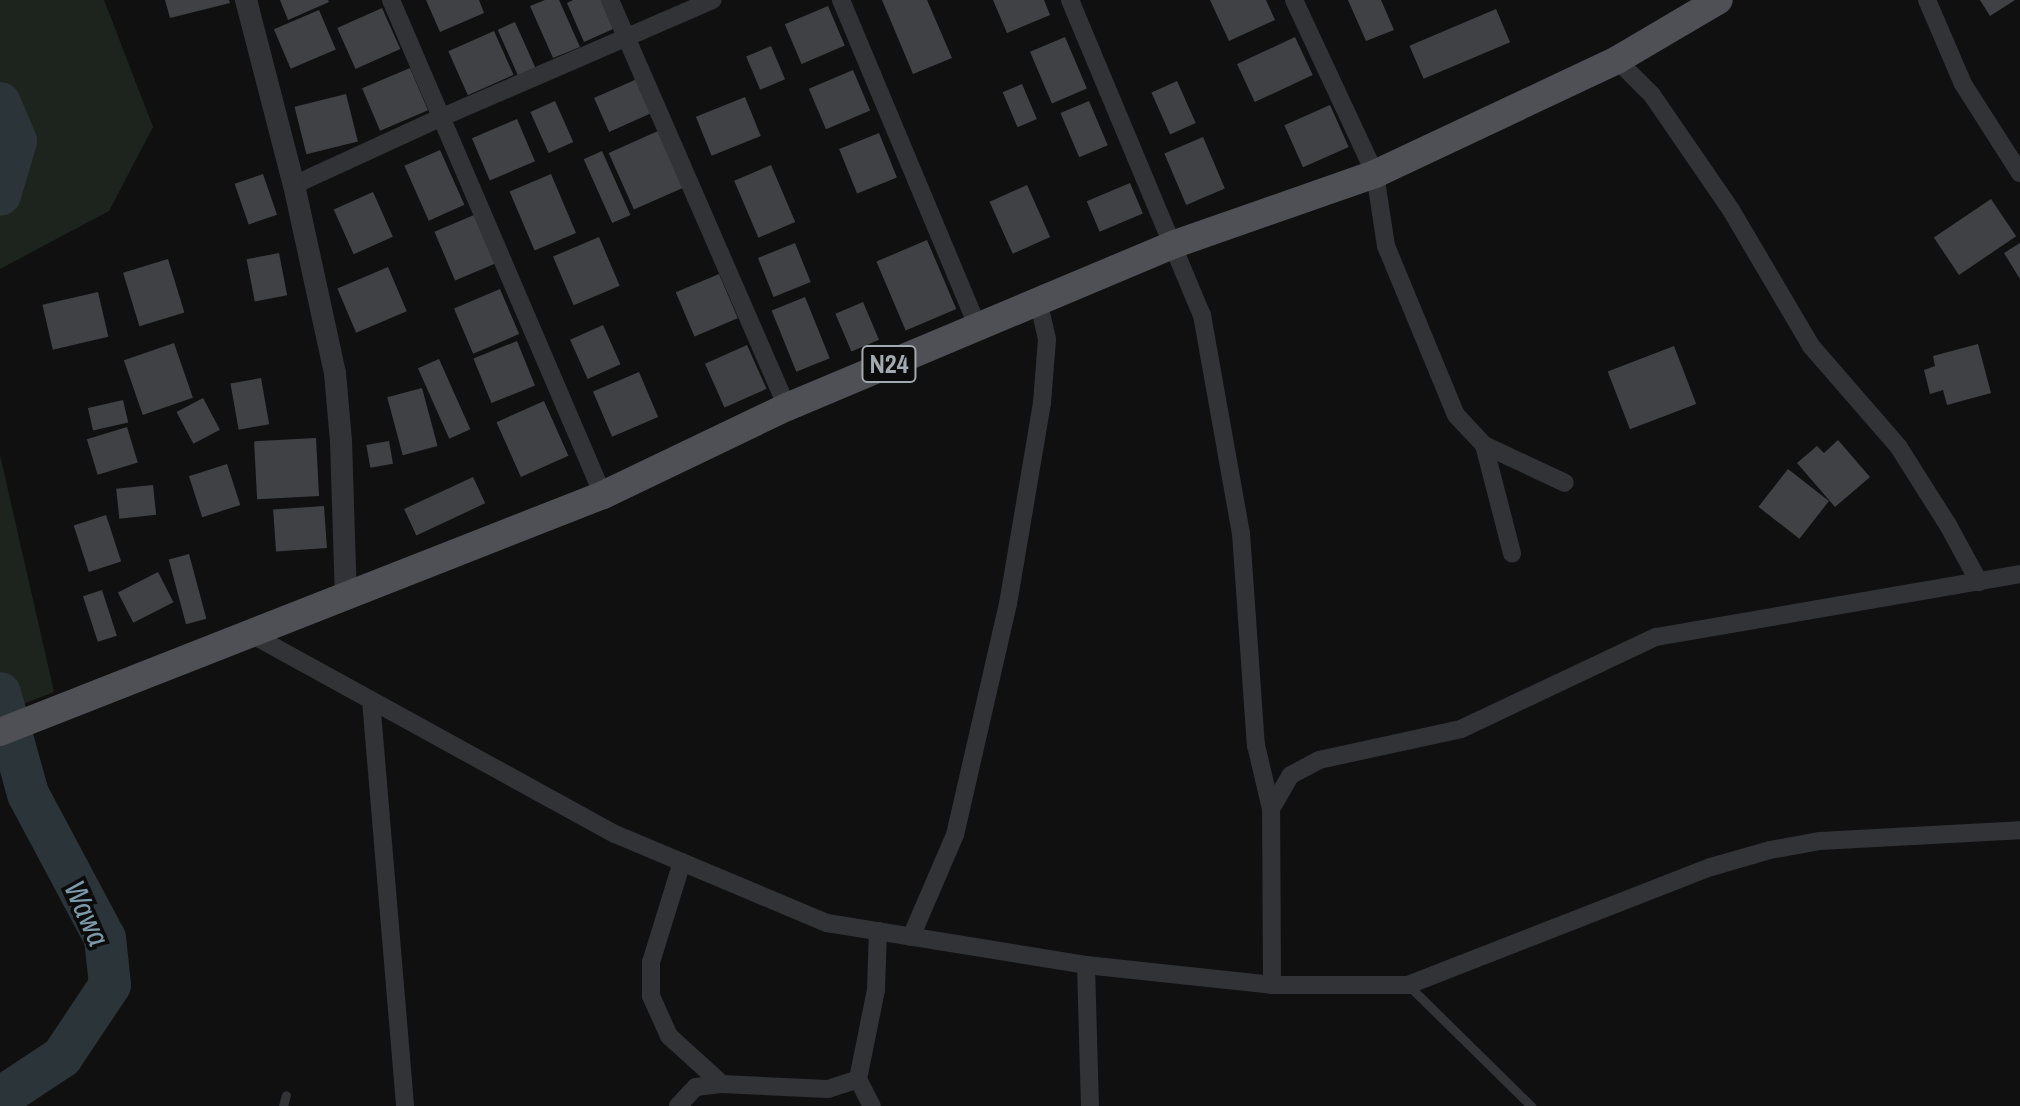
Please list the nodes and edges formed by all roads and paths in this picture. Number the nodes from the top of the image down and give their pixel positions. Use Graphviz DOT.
graph roads {
  1 [pos="246,0"];
  2 [pos="391,0"];
  3 [pos="610,0"];
  4 [pos="713,0"];
  5 [pos="841,0"];
  6 [pos="1070,0"];
  7 [pos="1294,0"];
  8 [pos="1927,0"];
  9 [pos="1706,4"];
  10 [pos="626,37"];
  11 [pos="1617,60"];
  12 [pos="440,118"];
  13 [pos="2020,173"];
  14 [pos="1375,174"];
  15 [pos="294,185"];
  16 [pos="1175,244"];
  17 [pos="1038,301"];
  18 [pos="978,327"];
  19 [pos="787,407"];
  20 [pos="1484,445"];
  21 [pos="1565,483"];
  22 [pos="603,495"];
  23 [pos="1512,553"];
  24 [pos="2020,574"];
  25 [pos="1979,582"];
  26 [pos="346,598"];
  27 [pos="249,633"];
  28 [pos="371,700"];
  29 [pos="0,732"];
  30 [pos="1271,809"];
  31 [pos="2020,830"];
  32 [pos="682,862"];
  33 [pos="878,931"];
  34 [pos="911,937"];
  35 [pos="1086,965"];
  36 [pos="1272,985"];
  37 [pos="1408,985"];
  38 [pos="858,1079"];
  39 [pos="722,1084"];
  40 [pos="286,1095"];
  41 [pos="283,1106"];
  42 [pos="405,1106"];
  43 [pos="678,1106"];
  44 [pos="872,1106"];
  45 [pos="1090,1106"];
  46 [pos="1531,1106"];
  1 -- 15 [label="street"];
  2 -- 12 [label="street"];
  3 -- 10 [label="street"];
  4 -- 10 [label="street"];
  5 -- 18 [label="street"];
  6 -- 16 [label="street"];
  7 -- 14 [label="street"];
  8 -- 13 [label="street"];
  9 -- 11 [label="main road, N24"];
  10 -- 12 [label="street"];
  10 -- 19 [label="street"];
  11 -- 14 [label="main road, N24"];
  11 -- 25 [label="street"];
  12 -- 15 [label="street"];
  12 -- 22 [label="street"];
  14 -- 16 [label="main road, N24"];
  14 -- 20 [label="street"];
  15 -- 26 [label="street"];
  16 -- 17 [label="main road, N24"];
  16 -- 30 [label="street"];
  17 -- 18 [label="main road, N24"];
  17 -- 34 [label="street"];
  18 -- 19 [label="main road, N24"];
  19 -- 22 [label="main road, N24"];
  20 -- 21 [label="street"];
  20 -- 23 [label="street"];
  22 -- 26 [label="main road, N24"];
  24 -- 25 [label="street"];
  25 -- 30 [label="street"];
  26 -- 27 [label="main road, N24"];
  27 -- 28 [label="street"];
  27 -- 29 [label="main road, N24"];
  28 -- 32 [label="street"];
  28 -- 42 [label="street"];
  30 -- 36 [label="street"];
  31 -- 37 [label="street"];
  32 -- 33 [label="street"];
  32 -- 39 [label="street"];
  33 -- 34 [label="street"];
  33 -- 38 [label="street"];
  34 -- 35 [label="street"];
  35 -- 36 [label="street"];
  35 -- 45 [label="street"];
  36 -- 37 [label="street"];
  37 -- 46 [label="lane"];
  38 -- 39 [label="street"];
  38 -- 44 [label="street"];
  39 -- 43 [label="street"];
  40 -- 41 [label="lane"];
}
